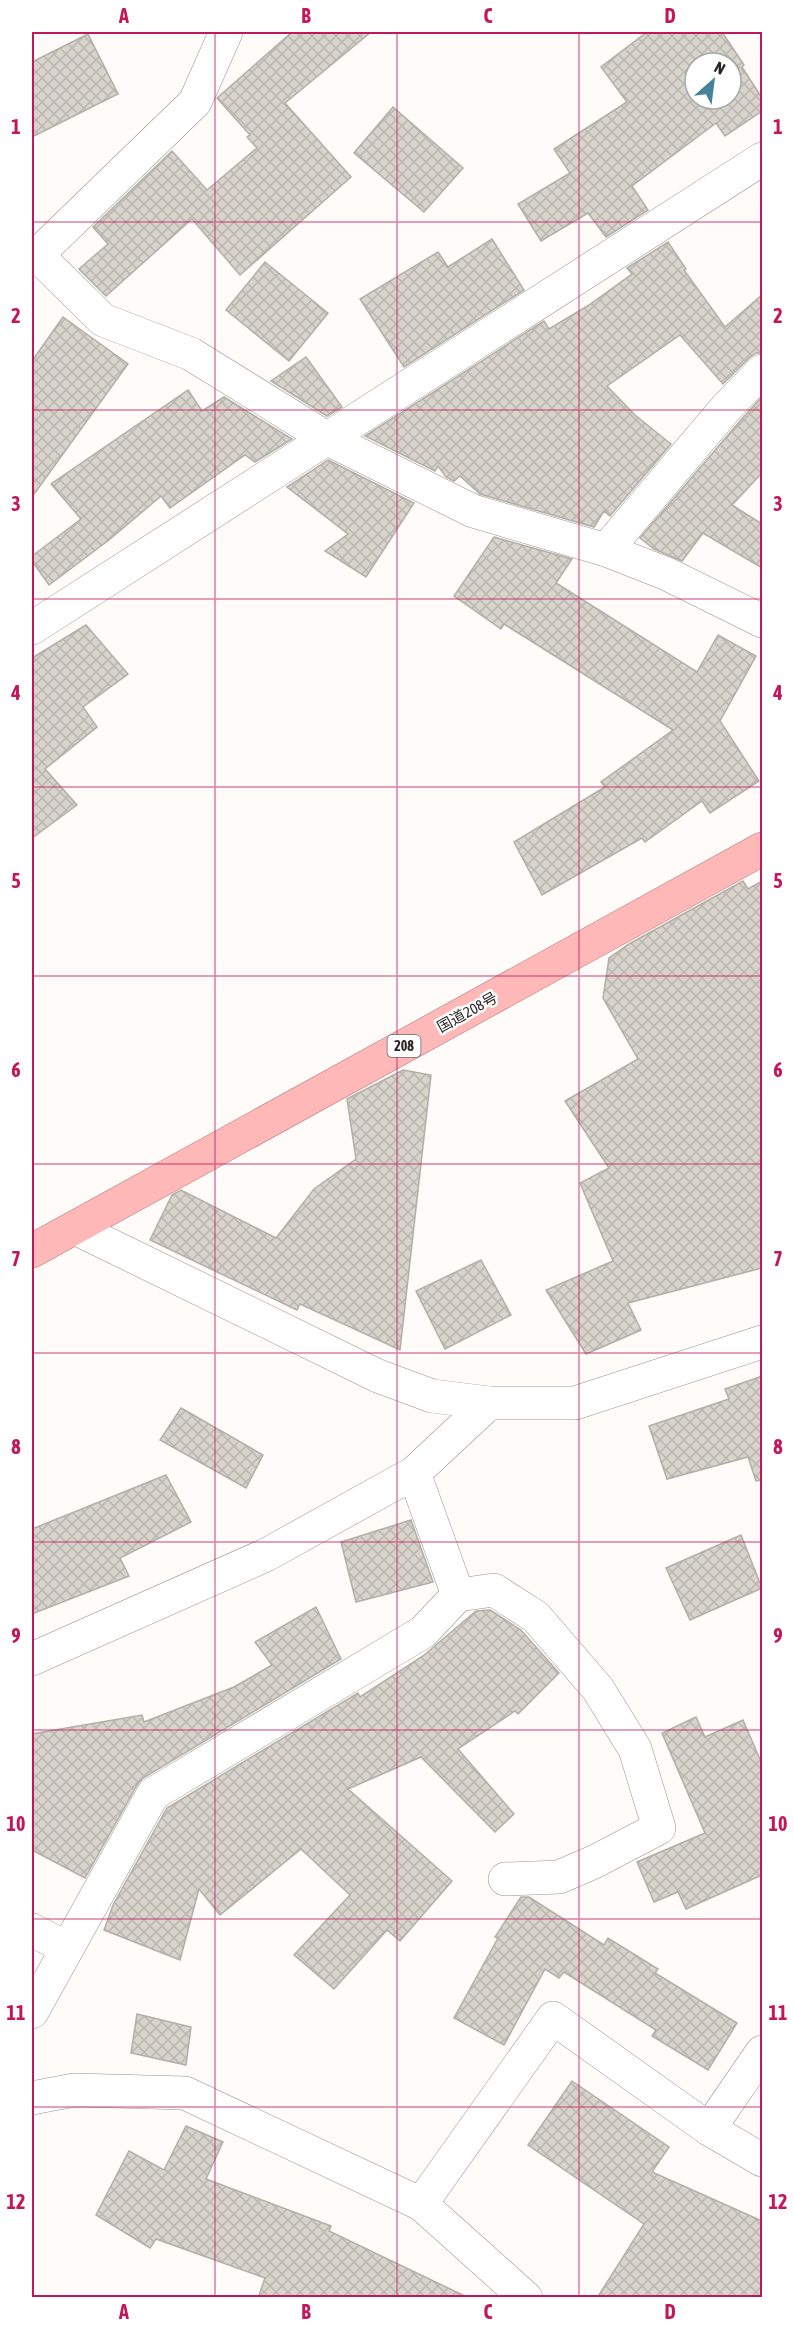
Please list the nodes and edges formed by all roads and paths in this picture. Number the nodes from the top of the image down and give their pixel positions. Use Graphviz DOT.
graph roads {
  1 [pos="226,32"];
  2 [pos="762,159"];
  3 [pos="34,256"];
  4 [pos="762,371"];
  5 [pos="328,439"];
  6 [pos="606,550"];
  7 [pos="762,621"];
  8 [pos="32,628"];
  9 [pos="762,849"];
  10 [pos="75,1228"];
  11 [pos="35,1245"];
  12 [pos="762,1341"];
  13 [pos="489,1403"];
  14 [pos="414,1473"];
  15 [pos="458,1595"];
  16 [pos="32,1659"];
  17 [pos="505,1879"];
  18 [pos="32,1930"];
  19 [pos="67,1948"];
  20 [pos="32,2012"];
  21 [pos="762,2052"];
  22 [pos="32,2098"];
  23 [pos="709,2129"];
  24 [pos="762,2160"];
  25 [pos="421,2204"];
  26 [pos="509,2292"];
  1 -- 3 [label="street"];
  2 -- 5 [label="street"];
  3 -- 5 [label="street"];
  4 -- 6 [label="street"];
  5 -- 6 [label="street"];
  5 -- 8 [label="street"];
  6 -- 7 [label="street"];
  9 -- 10 [label="highway, 国道208号 / 208"];
  10 -- 11 [label="highway, 国道208号 / 208"];
  10 -- 13 [label="street"];
  12 -- 13 [label="street"];
  13 -- 14 [label="street"];
  14 -- 15 [label="street"];
  14 -- 16 [label="street"];
  15 -- 17 [label="street"];
  15 -- 19 [label="street"];
  18 -- 19 [label="street"];
  19 -- 20 [label="street"];
  21 -- 23 [label="street"];
  22 -- 25 [label="street"];
  23 -- 24 [label="street"];
  23 -- 25 [label="street"];
  25 -- 26 [label="street"];
}
